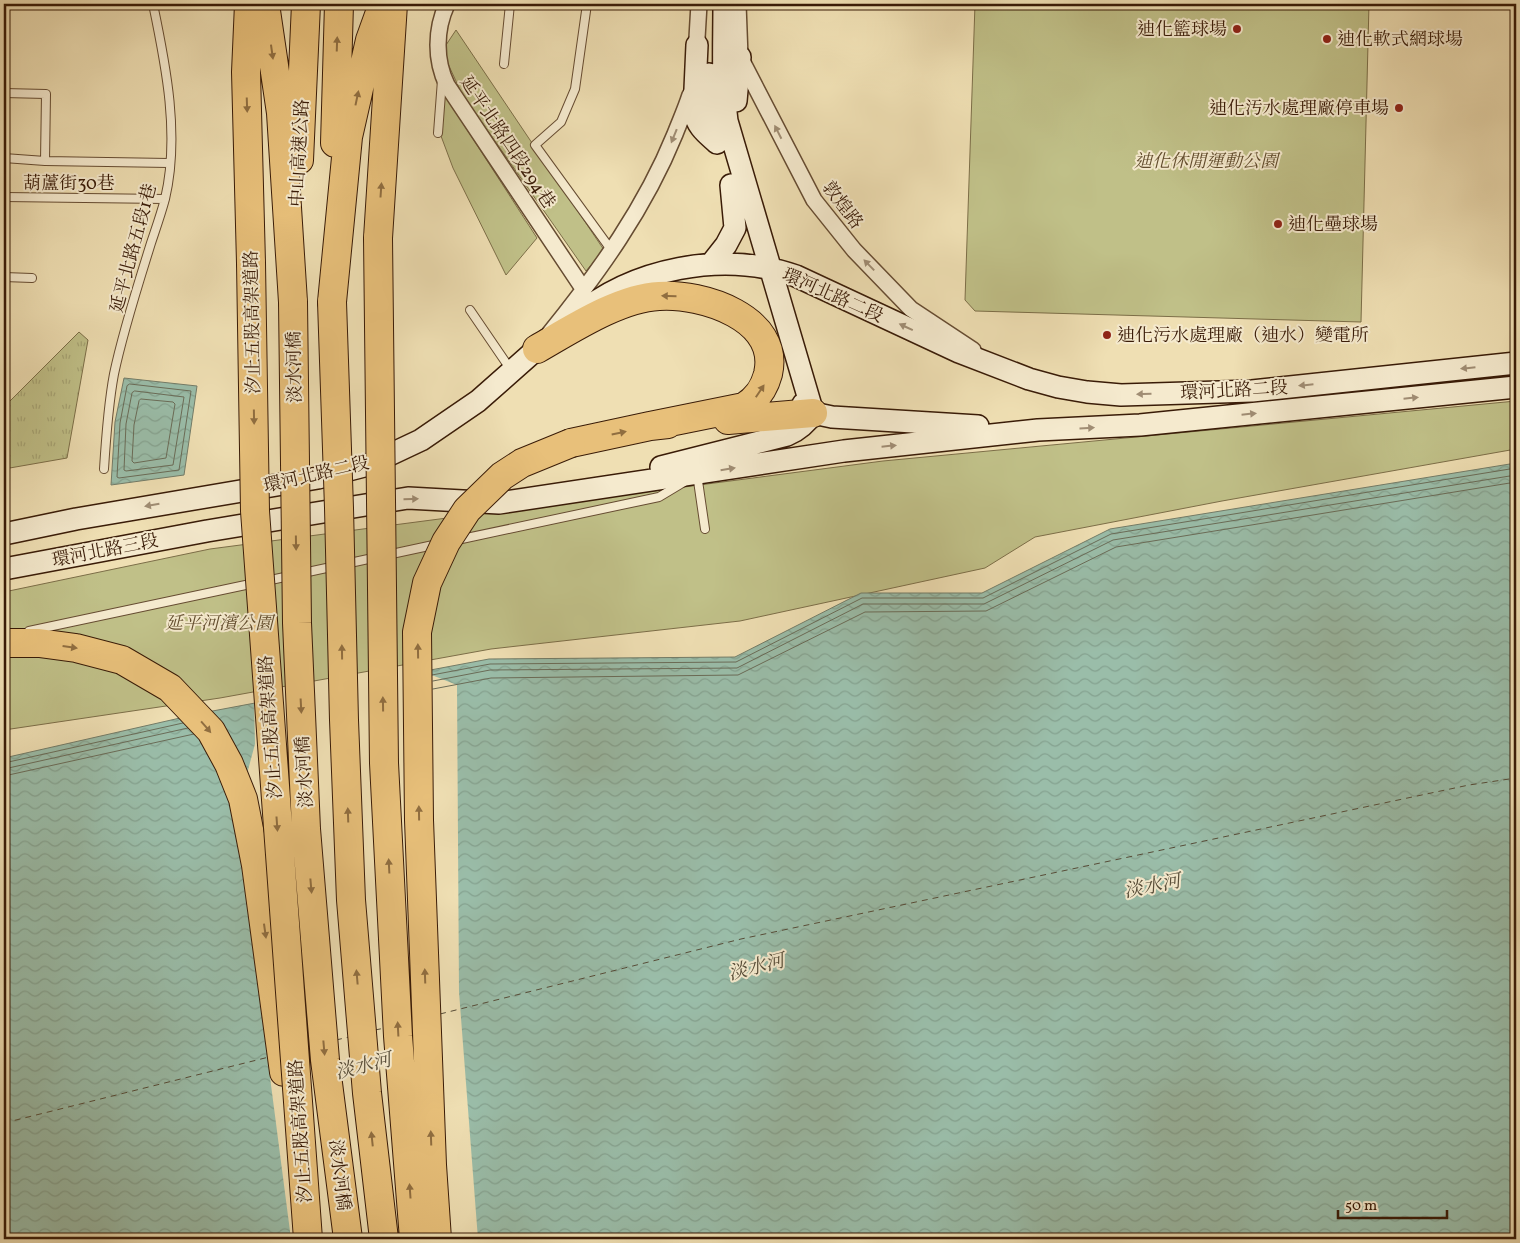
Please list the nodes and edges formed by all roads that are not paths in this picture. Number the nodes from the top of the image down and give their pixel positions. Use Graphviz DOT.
graph roads {
  1 [pos="153,4"];
  2 [pos="249,4"];
  3 [pos="265,4"];
  4 [pos="306,4"];
  5 [pos="339,4"];
  6 [pos="382,4"];
  7 [pos="393,4"];
  8 [pos="447,4"];
  9 [pos="510,4"];
  10 [pos="588,4"];
  11 [pos="699,4"];
  12 [pos="710,4"];
  13 [pos="724,4"];
  14 [pos="738,4"];
  15 [pos="697,46"];
  16 [pos="740,57"];
  17 [pos="504,64"];
  18 [pos="442,75"];
  19 [pos="4,93"];
  20 [pos="438,134"];
  21 [pos="725,142"];
  22 [pos="4,158"];
  23 [pos="45,161"];
  24 [pos="170,163"];
  25 [pos="731,185"];
  26 [pos="4,197"];
  27 [pos="165,199"];
  28 [pos="612,251"];
  29 [pos="711,264"];
  30 [pos="763,267"];
  31 [pos="4,277"];
  32 [pos="32,278"];
  33 [pos="584,290"];
  34 [pos="293,302"];
  35 [pos="332,302"];
  36 [pos="470,310"];
  37 [pos="537,349"];
  38 [pos="1516,363"];
  39 [pos="1004,370"];
  40 [pos="512,372"];
  41 [pos="1516,387"];
  42 [pos="813,413"];
  43 [pos="650,426"];
  44 [pos="1038,430"];
  45 [pos="104,468"];
  46 [pos="697,473"];
  47 [pos="200,497"];
  48 [pos="537,497"];
  49 [pos="705,529"];
  50 [pos="207,531"];
  51 [pos="4,534"];
  52 [pos="4,569"];
  53 [pos="4,636"];
  54 [pos="13,637"];
  55 [pos="308,1239"];
  56 [pos="348,1239"];
  57 [pos="384,1239"];
  58 [pos="414,1239"];
  59 [pos="437,1239"];
  1 -- 24 [label="lane, 延平北路五段1巷"];
  2 -- 55 [label="highway, 汐止五股高架道路, one-way, bridge"];
  3 -- 34 [label="highway, one-way"];
  4 -- 34 [label="highway, 中山高速公路"];
  35 -- 5 [label="highway, 中山高速公路, one-way"];
  35 -- 6 [label="highway, one-way"];
  58 -- 7 [label="highway, one-way, bridge"];
  8 -- 18 [label="street, 延平北路四段294巷"];
  9 -- 17 [label="lane"];
  10 -- 28 [label="lane"];
  11 -- 15 [label="street"];
  12 -- 21 [label="main road"];
  13 -- 21 [label="main road"];
  14 -- 16 [label="street, 敦煌路"];
  15 -- 21 [label="main road"];
  15 -- 28 [label="street, one-way"];
  16 -- 21 [label="main road"];
  39 -- 16 [label="street, 敦煌路, one-way"];
  18 -- 20 [label="lane"];
  18 -- 33 [label="street, 延平北路四段294巷"];
  19 -- 23 [label="lane"];
  21 -- 25 [label="main road"];
  21 -- 30 [label="main road"];
  22 -- 23 [label="lane"];
  23 -- 24 [label="lane"];
  24 -- 27 [label="lane, 延平北路五段1巷"];
  25 -- 29 [label="main road"];
  25 -- 30 [label="main road"];
  26 -- 27 [label="lane, 葫蘆街30巷"];
  27 -- 45 [label="lane, 延平北路五段1巷"];
  28 -- 33 [label="street"];
  29 -- 30 [label="main road, 環河北路二段"];
  29 -- 37 [label="main road, 環河北路二段"];
  39 -- 30 [label="main road, 環河北路二段, one-way"];
  30 -- 42 [label="main road"];
  31 -- 32 [label="lane"];
  33 -- 37 [label="street"];
  34 -- 56 [label="highway, 淡水河橋, one-way, bridge"];
  57 -- 35 [label="highway, 淡水河橋, one-way, bridge"];
  36 -- 40 [label="lane"];
  37 -- 40 [label="main road, 環河北路二段"];
  43 -- 37 [label="highway, one-way"];
  38 -- 39 [label="main road, 環河北路二段, one-way"];
  40 -- 47 [label="main road, 環河北路二段"];
  44 -- 41 [label="main road, 環河北路二段, one-way"];
  42 -- 43 [label="highway"];
  42 -- 44 [label="main road"];
  42 -- 48 [label="main road"];
  59 -- 43 [label="highway, one-way, bridge"];
  46 -- 44 [label="main road, 環河北路二段, one-way"];
  46 -- 48 [label="main road, 環河北路二段"];
  46 -- 49 [label="lane"];
  46 -- 54 [label="lane"];
  47 -- 51 [label="main road, 環河北路三段, one-way"];
  50 -- 48 [label="main road, 環河北路二段, one-way"];
  50 -- 52 [label="main road, 環河北路三段"];
  53 -- 54 [label="lane"];
  54 -- 55 [label="highway, one-way, bridge"];
}
